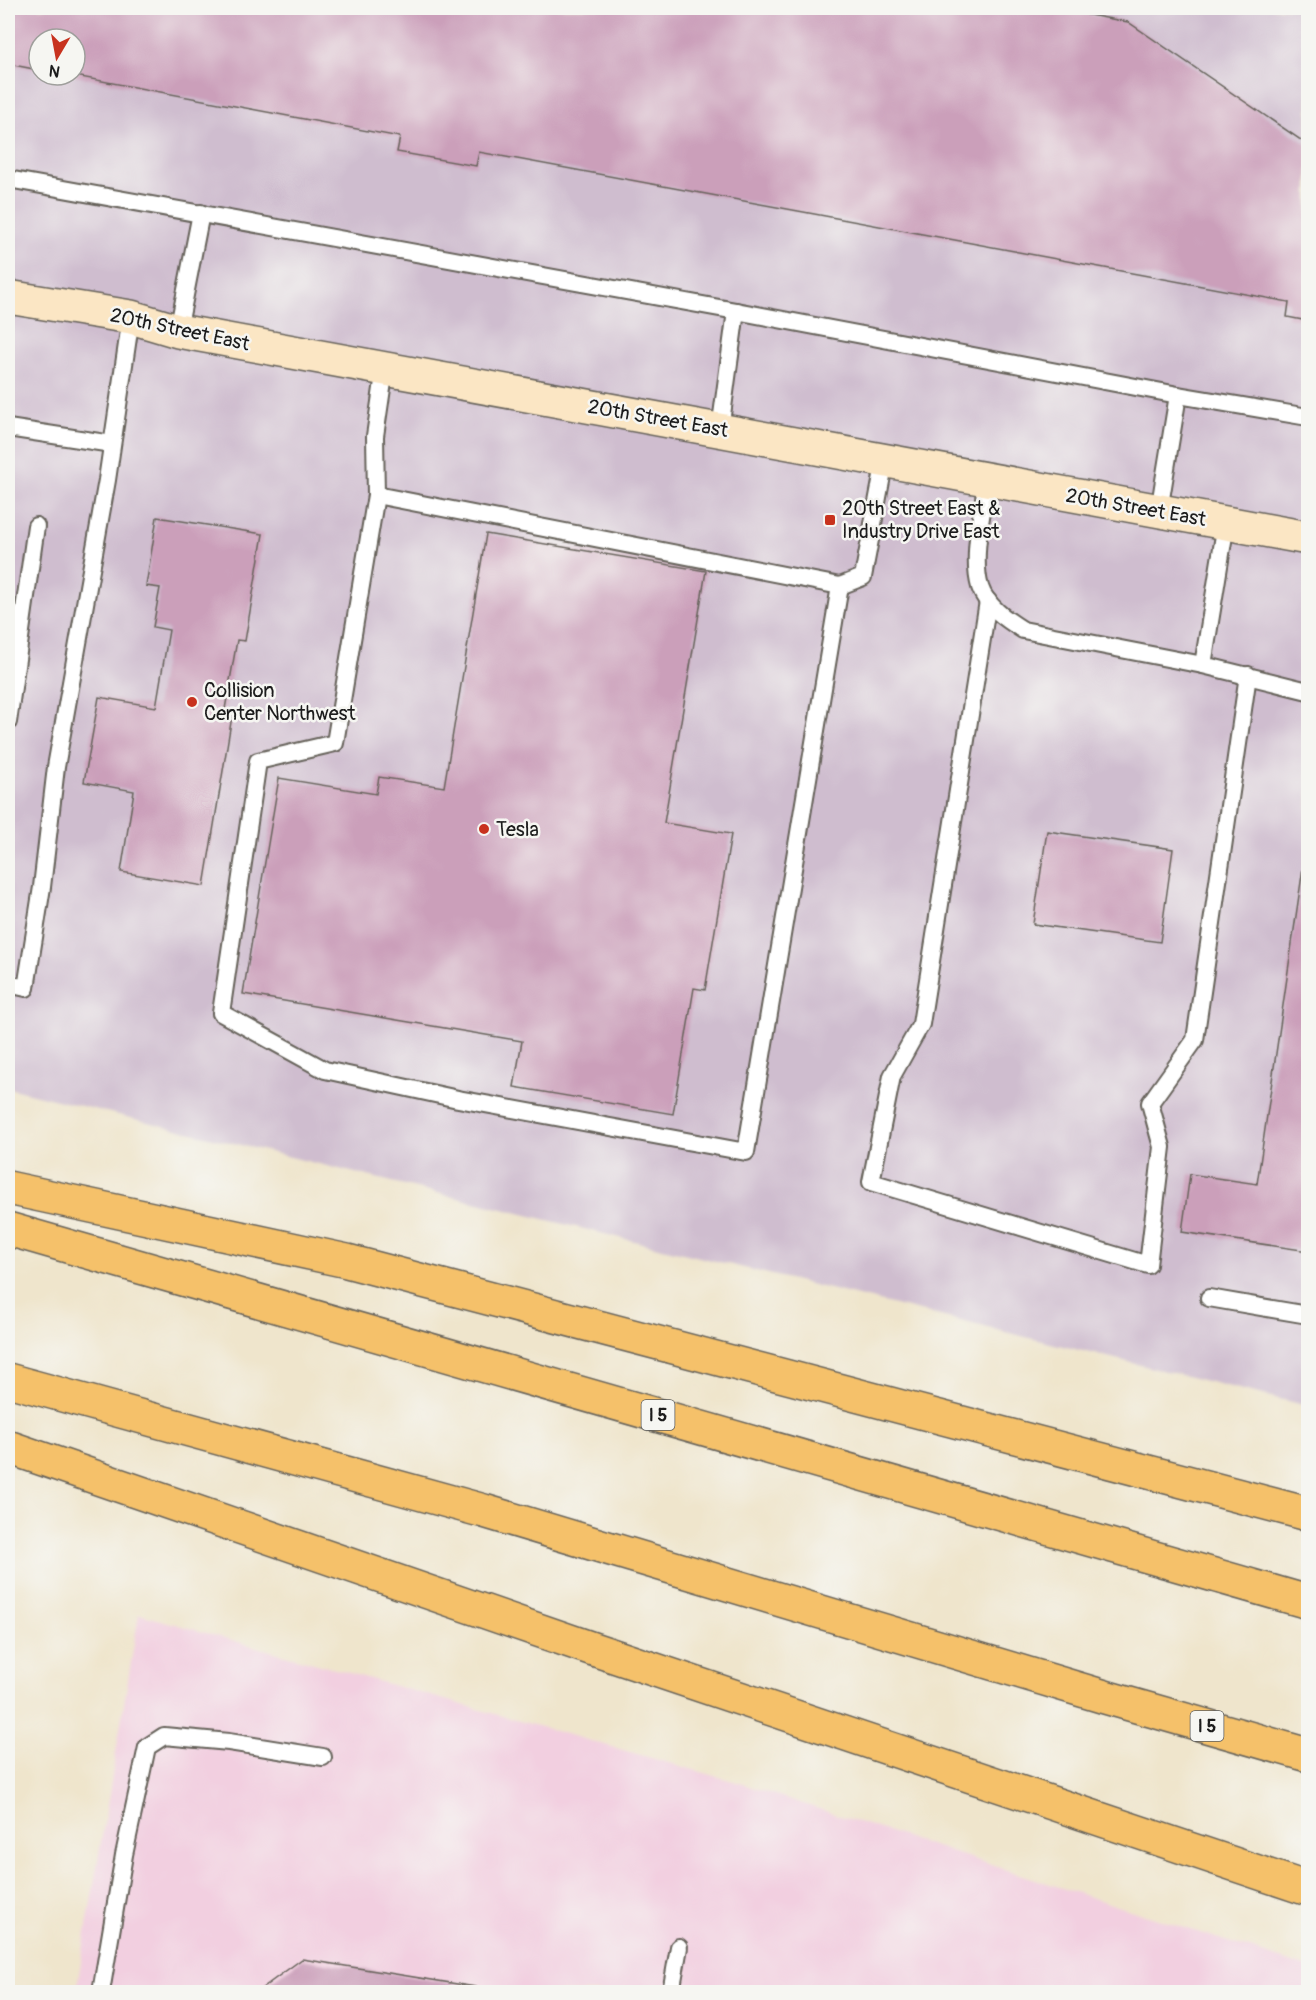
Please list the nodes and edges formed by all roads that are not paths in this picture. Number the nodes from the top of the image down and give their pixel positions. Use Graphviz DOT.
graph roads {
  1 [pos="8,179"];
  2 [pos="201,213"];
  3 [pos="8,297"];
  4 [pos="736,310"];
  5 [pos="131,317"];
  6 [pos="178,330"];
  7 [pos="385,368"];
  8 [pos="1178,395"];
  9 [pos="1308,417"];
  10 [pos="8,428"];
  11 [pos="720,430"];
  12 [pos="112,444"];
  13 [pos="885,460"];
  14 [pos="987,479"];
  15 [pos="376,495"];
  16 [pos="1159,511"];
  17 [pos="1226,523"];
  18 [pos="36,526"];
  19 [pos="1308,538"];
  20 [pos="840,586"];
  21 [pos="988,601"];
  22 [pos="1203,665"];
  23 [pos="1248,675"];
  24 [pos="1308,691"];
  25 [pos="8,722"];
  26 [pos="8,984"];
  27 [pos="8,1188"];
  28 [pos="8,1229"];
  29 [pos="1209,1298"];
  30 [pos="1308,1315"];
  31 [pos="8,1380"];
  32 [pos="8,1447"];
  33 [pos="1308,1514"];
  34 [pos="1308,1602"];
  35 [pos="1308,1755"];
  36 [pos="322,1757"];
  37 [pos="1308,1889"];
  38 [pos="679,1947"];
  39 [pos="102,1992"];
  40 [pos="671,1992"];
  1 -- 2 [label="lane"];
  2 -- 4 [label="lane"];
  2 -- 6 [label="lane"];
  3 -- 5 [label="main road, 20th Street East"];
  4 -- 8 [label="lane"];
  4 -- 11 [label="lane"];
  5 -- 6 [label="main road, 20th Street East"];
  5 -- 12 [label="lane"];
  6 -- 7 [label="main road, 20th Street East"];
  7 -- 11 [label="main road, 20th Street East"];
  7 -- 15 [label="lane"];
  8 -- 9 [label="lane"];
  8 -- 16 [label="lane"];
  10 -- 12 [label="lane"];
  11 -- 13 [label="main road, 20th Street East"];
  12 -- 26 [label="lane"];
  13 -- 14 [label="main road, 20th Street East"];
  13 -- 20 [label="lane"];
  14 -- 16 [label="main road, 20th Street East"];
  14 -- 21 [label="lane"];
  15 -- 20 [label="lane"];
  15 -- 20 [label="lane"];
  16 -- 17 [label="main road, 20th Street East"];
  17 -- 19 [label="main road, 20th Street East"];
  17 -- 22 [label="lane"];
  18 -- 25 [label="lane"];
  21 -- 22 [label="lane"];
  21 -- 23 [label="lane"];
  22 -- 23 [label="lane"];
  23 -- 24 [label="lane"];
  27 -- 33 [label="highway"];
  28 -- 34 [label="highway, I 5"];
  29 -- 30 [label="lane"];
  31 -- 35 [label="highway, I 5"];
  32 -- 37 [label="highway"];
  36 -- 39 [label="lane"];
  38 -- 40 [label="lane"];
}
